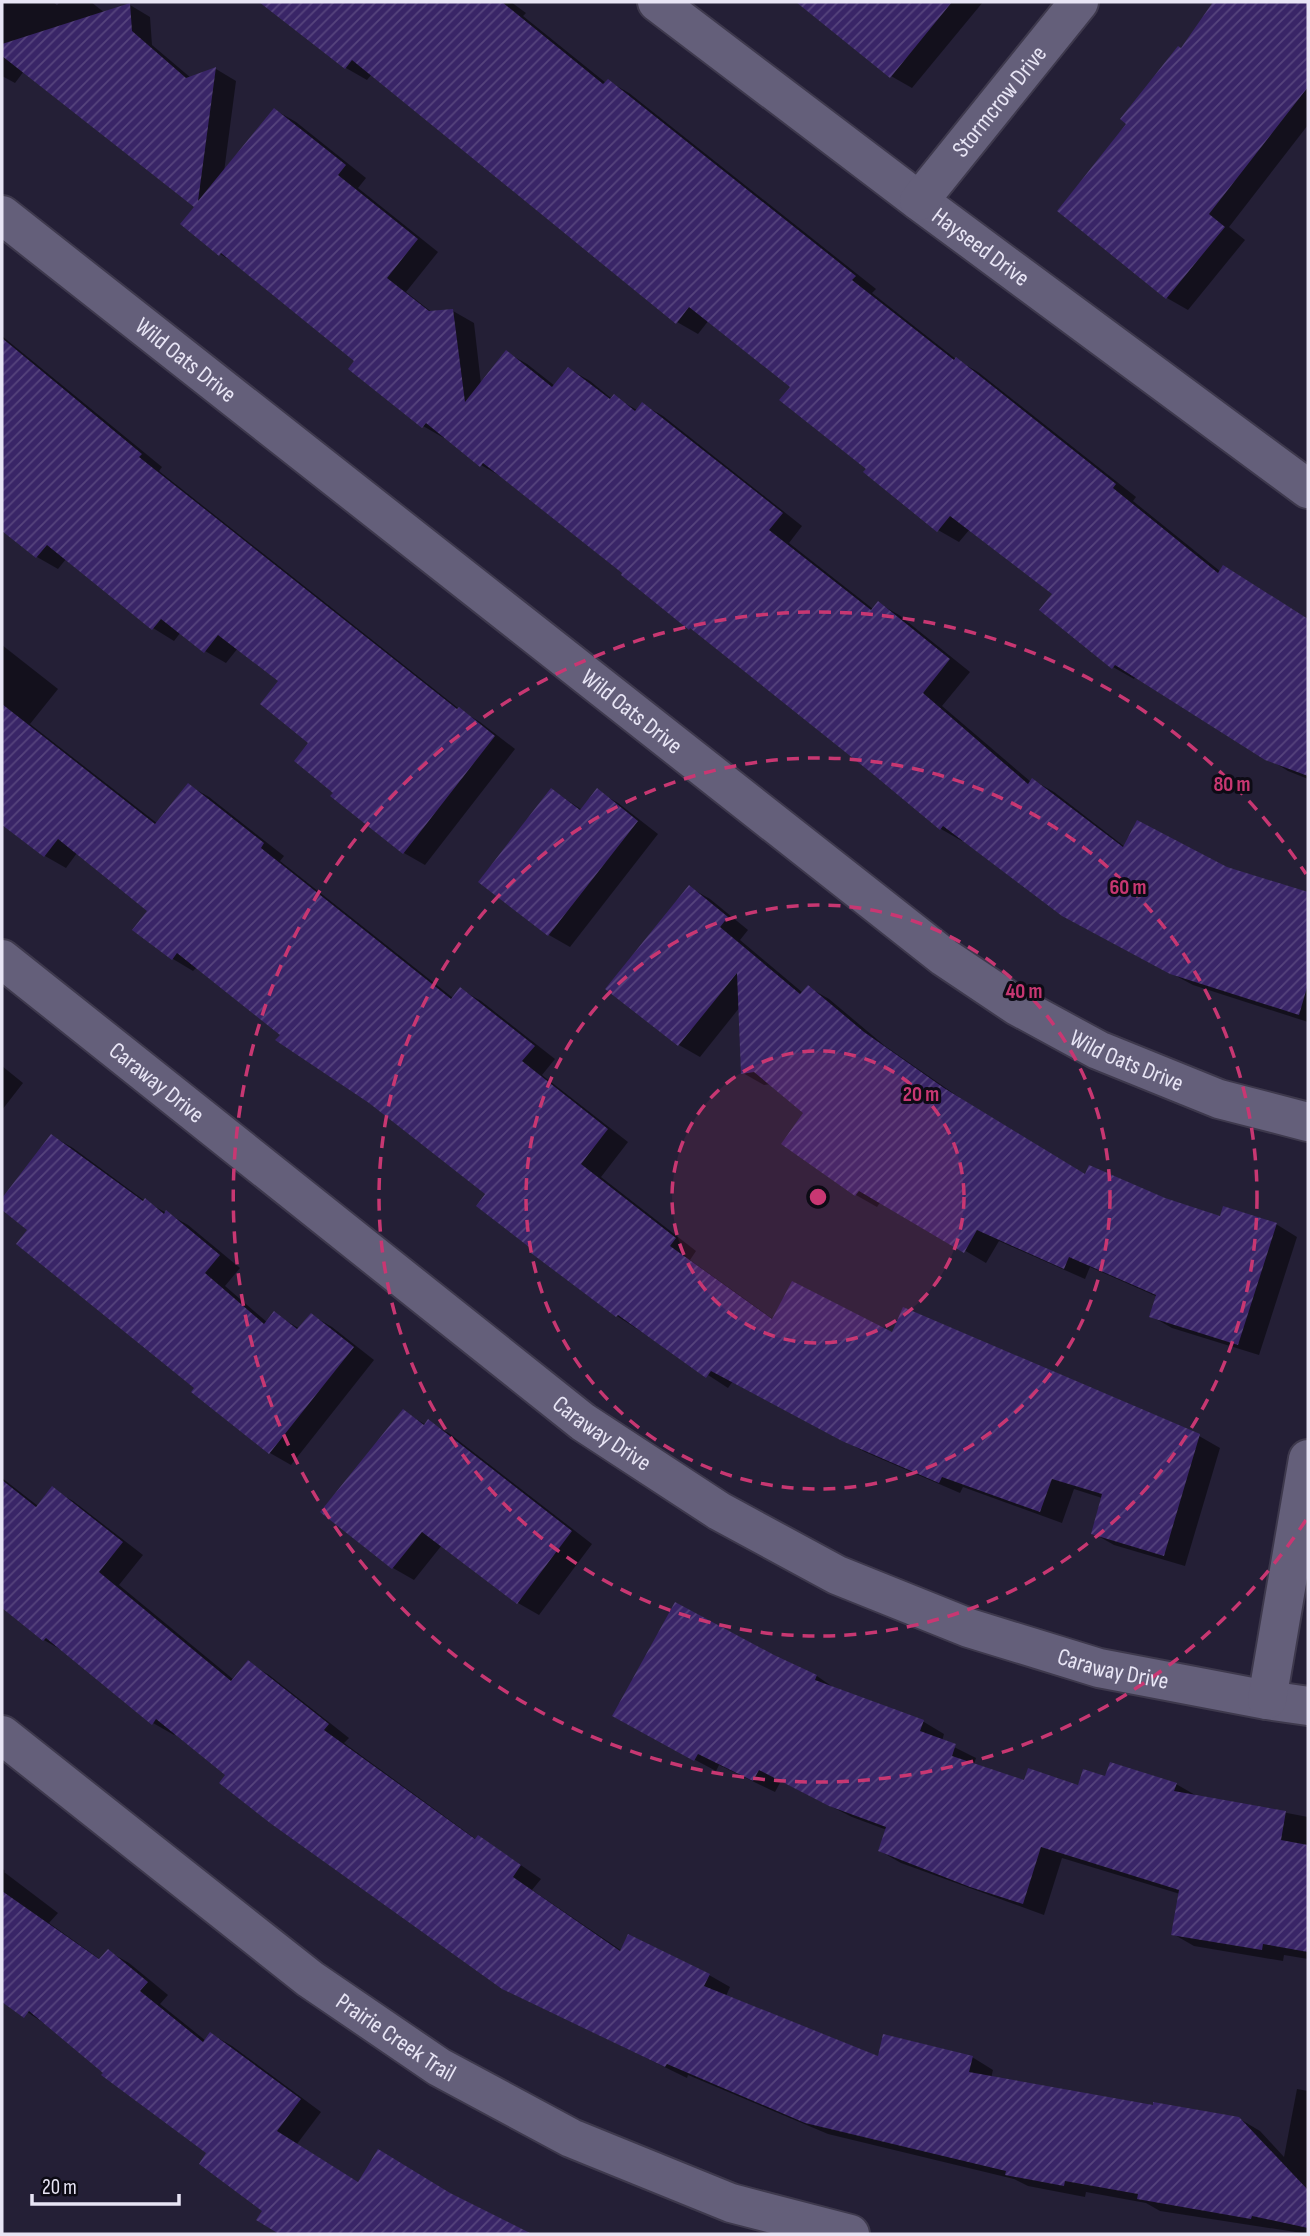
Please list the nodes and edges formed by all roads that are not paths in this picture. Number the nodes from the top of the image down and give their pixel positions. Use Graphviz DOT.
graph roads {
  1 [pos="657,2"];
  2 [pos="1079,2"];
  3 [pos="919,201"];
  4 [pos="2,215"];
  5 [pos="1308,489"];
  6 [pos="2,959"];
  7 [pos="1308,1122"];
  8 [pos="1308,1459"];
  9 [pos="1267,1700"];
  10 [pos="1308,1706"];
  11 [pos="2,1735"];
  12 [pos="850,2234"];
  1 -- 3 [label="street, Hayseed Drive"];
  2 -- 3 [label="street, Stormcrow Drive"];
  3 -- 5 [label="street, Hayseed Drive"];
  4 -- 7 [label="street, Wild Oats Drive"];
  6 -- 9 [label="street, Caraway Drive"];
  8 -- 9 [label="street"];
  9 -- 10 [label="street, Caraway Drive"];
  11 -- 12 [label="street, Prairie Creek Trail"];
}
